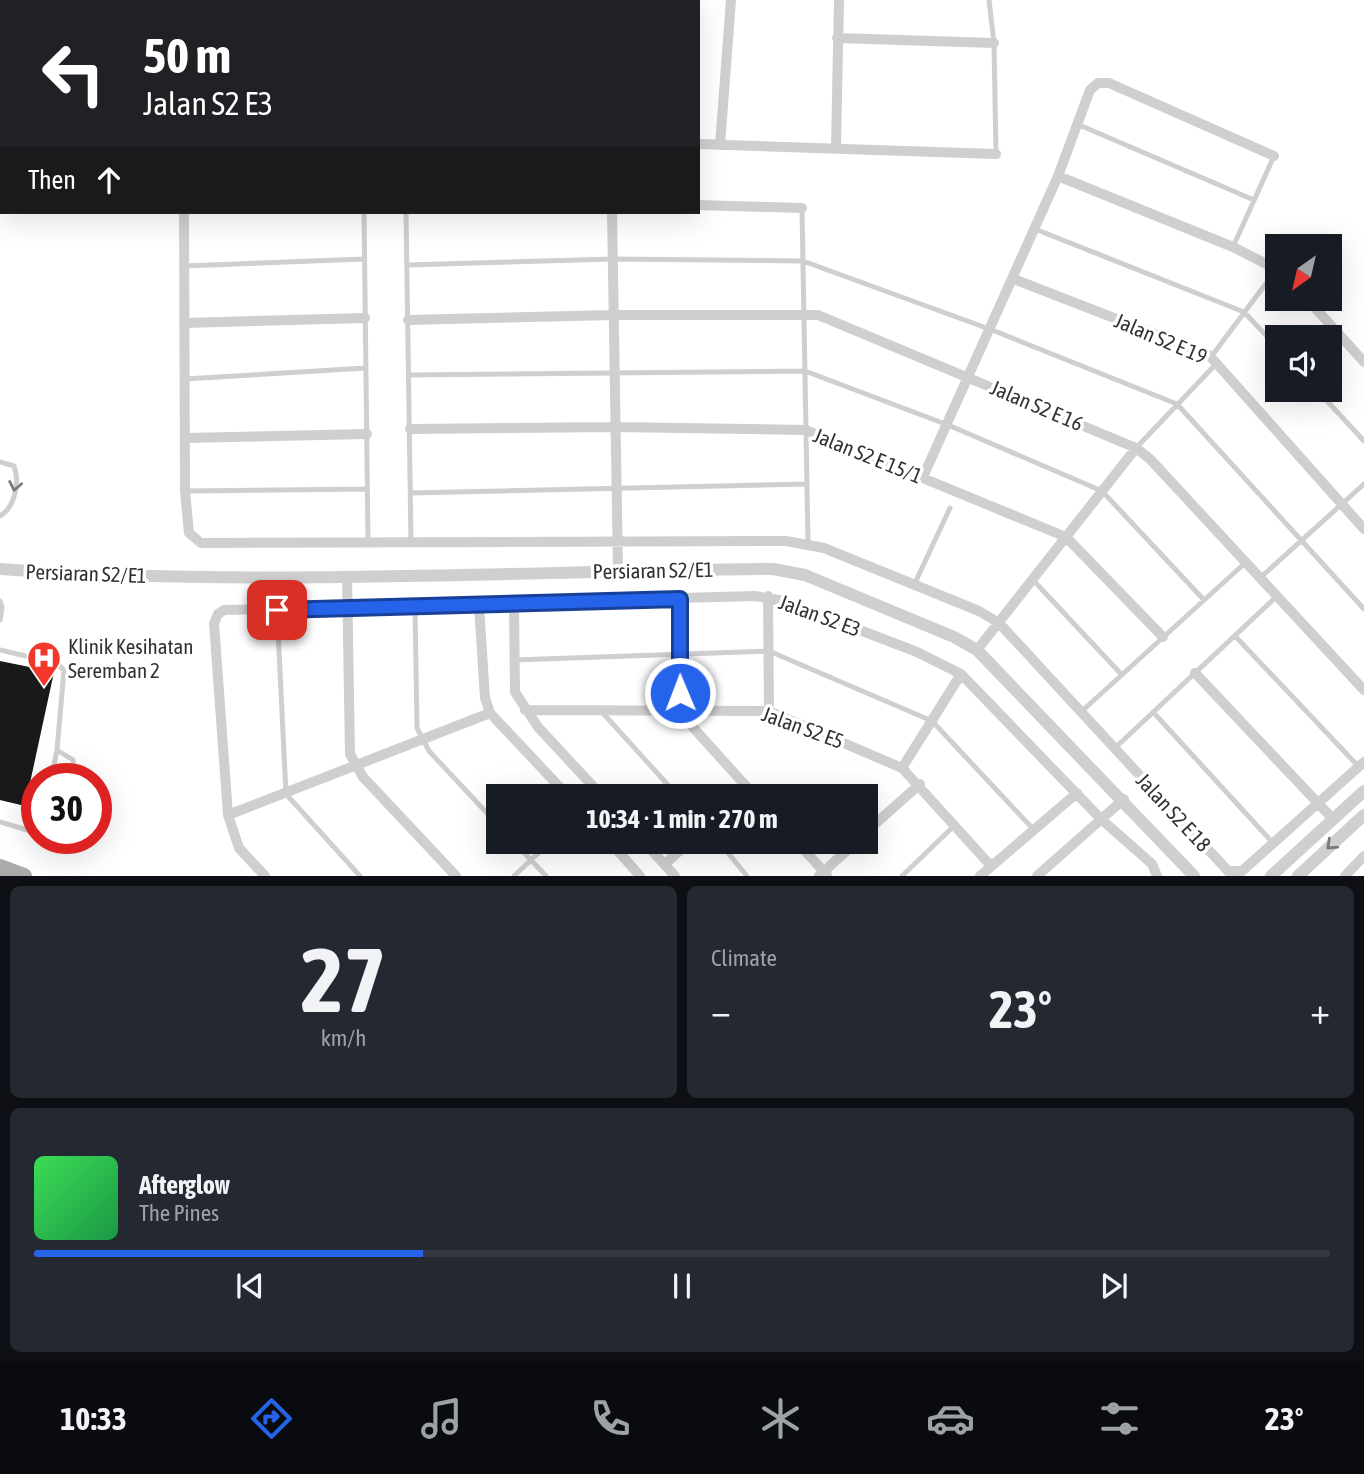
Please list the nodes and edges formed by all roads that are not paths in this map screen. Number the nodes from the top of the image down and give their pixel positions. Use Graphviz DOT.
graph roads {
  1 [pos="731,0"];
  2 [pos="839,0"];
  3 [pos="989,0"];
  4 [pos="837,38"];
  5 [pos="994,43"];
  6 [pos="1077,124"];
  7 [pos="700,144"];
  8 [pos="720,145"];
  9 [pos="836,146"];
  10 [pos="996,154"];
  11 [pos="1274,156"];
  12 [pos="1058,176"];
  13 [pos="1254,200"];
  14 [pos="700,205"];
  15 [pos="802,208"];
  16 [pos="184,214"];
  17 [pos="364,214"];
  18 [pos="406,214"];
  19 [pos="612,214"];
  20 [pos="1035,229"];
  21 [pos="1233,247"];
  22 [pos="365,259"];
  23 [pos="613,259"];
  24 [pos="803,261"];
  25 [pos="1265,264"];
  26 [pos="407,265"];
  27 [pos="184,266"];
  28 [pos="1014,279"];
  29 [pos="1265,285"];
  30 [pos="1244,312"];
  31 [pos="1319,312"];
  32 [pos="804,313"];
  33 [pos="614,315"];
  34 [pos="365,318"];
  35 [pos="408,320"];
  36 [pos="184,323"];
  37 [pos="992,330"];
  38 [pos="1265,334"];
  39 [pos="1214,360"];
  40 [pos="1364,362"];
  41 [pos="366,368"];
  42 [pos="615,371"];
  43 [pos="805,371"];
  44 [pos="409,375"];
  45 [pos="970,376"];
  46 [pos="185,379"];
  47 [pos="1328,402"];
  48 [pos="1177,404"];
  49 [pos="948,425"];
  50 [pos="616,427"];
  51 [pos="410,429"];
  52 [pos="806,430"];
  53 [pos="367,434"];
  54 [pos="185,438"];
  55 [pos="1364,441"];
  56 [pos="1136,448"];
  57 [pos="0,462"];
  58 [pos="923,477"];
  59 [pos="807,484"];
  60 [pos="1364,484"];
  61 [pos="617,486"];
  62 [pos="367,488"];
  63 [pos="186,491"];
  64 [pos="1102,491"];
  65 [pos="411,493"];
  66 [pos="1342,504"];
  67 [pos="950,508"];
  68 [pos="0,516"];
  69 [pos="1364,529"];
  70 [pos="1066,537"];
  71 [pos="618,540"];
  72 [pos="1302,540"];
  73 [pos="368,542"];
  74 [pos="411,542"];
  75 [pos="808,543"];
  76 [pos="1246,562"];
  77 [pos="0,569"];
  78 [pos="618,570"];
  79 [pos="347,576"];
  80 [pos="1260,578"];
  81 [pos="1033,579"];
  82 [pos="914,585"];
  83 [pos="768,596"];
  84 [pos="1276,597"];
  85 [pos="680,599"];
  86 [pos="1204,600"];
  87 [pos="0,601"];
  88 [pos="514,605"];
  89 [pos="479,606"];
  90 [pos="347,607"];
  91 [pos="415,607"];
  92 [pos="1364,609"];
  93 [pos="277,610"];
  94 [pos="0,620"];
  95 [pos="999,622"];
  96 [pos="1235,636"];
  97 [pos="1163,637"];
  98 [pos="0,650"];
  99 [pos="977,650"];
  100 [pos="769,651"];
  101 [pos="679,653"];
  102 [pos="514,660"];
  103 [pos="1195,673"];
  104 [pos="961,674"];
  105 [pos="1122,675"];
  106 [pos="1364,690"];
  107 [pos="599,708"];
  108 [pos="525,710"];
  109 [pos="769,710"];
  110 [pos="1082,711"];
  111 [pos="1153,712"];
  112 [pos="490,713"];
  113 [pos="680,713"];
  114 [pos="932,720"];
  115 [pos="422,740"];
  116 [pos="1115,748"];
  117 [pos="57,750"];
  118 [pos="54,763"];
  119 [pos="73,763"];
  120 [pos="1361,765"];
  121 [pos="356,766"];
  122 [pos="902,768"];
  123 [pos="557,784"];
  124 [pos="591,784"];
  125 [pos="667,784"];
  126 [pos="739,784"];
  127 [pos="920,784"];
  128 [pos="1364,791"];
  129 [pos="1077,793"];
  130 [pos="286,794"];
  131 [pos="1124,799"];
  132 [pos="1318,803"];
  133 [pos="486,811"];
  134 [pos="228,815"];
  135 [pos="1364,815"];
  136 [pos="1101,819"];
  137 [pos="1333,819"];
  138 [pos="878,821"];
  139 [pos="0,822"];
  140 [pos="956,824"];
  141 [pos="21,828"];
  142 [pos="1034,830"];
  143 [pos="1273,843"];
  144 [pos="526,854"];
  145 [pos="537,854"];
  146 [pos="621,854"];
  147 [pos="655,854"];
  148 [pos="676,854"];
  149 [pos="729,854"];
  150 [pos="807,854"];
  151 [pos="844,854"];
  152 [pos="1364,856"];
  153 [pos="531,859"];
  154 [pos="665,864"];
  155 [pos="991,866"];
  156 [pos="0,867"];
  157 [pos="823,874"];
  158 [pos="24,876"];
  159 [pos="265,876"];
  160 [pos="360,876"];
  161 [pos="456,876"];
  162 [pos="514,876"];
  163 [pos="546,876"];
  164 [pos="640,876"];
  165 [pos="676,876"];
  166 [pos="747,876"];
  167 [pos="902,876"];
  168 [pos="980,876"];
  169 [pos="1037,876"];
  170 [pos="1157,876"];
  171 [pos="1194,876"];
  172 [pos="1271,876"];
  173 [pos="1298,876"];
  174 [pos="1345,876"];
  1 -- 8 [label="street"];
  2 -- 4 [label="street"];
  3 -- 5 [label="lane"];
  4 -- 5 [label="street"];
  4 -- 9 [label="street"];
  5 -- 10 [label="lane"];
  6 -- 11 [label="street"];
  6 -- 12 [label="street"];
  6 -- 13 [label="lane"];
  7 -- 8 [label="street"];
  8 -- 9 [label="street"];
  9 -- 10 [label="street"];
  11 -- 13 [label="lane"];
  12 -- 20 [label="street"];
  12 -- 21 [label="street"];
  13 -- 21 [label="lane"];
  14 -- 15 [label="street"];
  15 -- 24 [label="lane"];
  16 -- 27 [label="street"];
  17 -- 22 [label="lane"];
  18 -- 26 [label="lane"];
  19 -- 23 [label="street"];
  20 -- 28 [label="street"];
  20 -- 30 [label="lane"];
  21 -- 25 [label="street"];
  22 -- 27 [label="lane"];
  22 -- 34 [label="lane"];
  23 -- 24 [label="lane"];
  23 -- 26 [label="lane"];
  23 -- 33 [label="street"];
  24 -- 32 [label="lane"];
  24 -- 37 [label="lane"];
  26 -- 35 [label="lane"];
  27 -- 36 [label="street"];
  28 -- 37 [label="street"];
  28 -- 39 [label="street, Jalan S2 E 19"];
  29 -- 30 [label="lane"];
  30 -- 38 [label="lane"];
  30 -- 39 [label="lane"];
  31 -- 40 [label="street"];
  32 -- 33 [label="street, Jalan S2 E 16"];
  32 -- 43 [label="lane"];
  32 -- 45 [label="street, Jalan S2 E 16"];
  33 -- 35 [label="street, Jalan S2 E 16"];
  33 -- 42 [label="street"];
  34 -- 36 [label="street"];
  34 -- 41 [label="lane"];
  35 -- 44 [label="lane"];
  36 -- 46 [label="street"];
  37 -- 45 [label="street"];
  37 -- 48 [label="lane"];
  39 -- 48 [label="lane"];
  39 -- 66 [label="street, Jalan S2 E 19"];
  41 -- 46 [label="lane"];
  41 -- 53 [label="lane"];
  42 -- 43 [label="lane"];
  42 -- 44 [label="lane"];
  42 -- 50 [label="street"];
  43 -- 49 [label="lane"];
  43 -- 52 [label="lane"];
  44 -- 51 [label="lane"];
  45 -- 49 [label="street"];
  45 -- 56 [label="street, Jalan S2 E 16"];
  46 -- 54 [label="street"];
  47 -- 55 [label="lane"];
  48 -- 56 [label="lane"];
  48 -- 72 [label="lane"];
  49 -- 58 [label="street"];
  49 -- 64 [label="lane"];
  50 -- 51 [label="street, Jalan S2 E 15/1"];
  50 -- 52 [label="street, Jalan S2 E 15/1"];
  50 -- 61 [label="street"];
  51 -- 65 [label="lane"];
  52 -- 58 [label="street, Jalan S2 E 15/1"];
  52 -- 59 [label="lane"];
  53 -- 54 [label="street"];
  53 -- 62 [label="lane"];
  54 -- 63 [label="street"];
  56 -- 64 [label="street"];
  56 -- 76 [label="street, Jalan S2 E 16"];
  57 -- 68 [label="lane, one-way"];
  58 -- 70 [label="street, Jalan S2 E 15/1"];
  59 -- 61 [label="lane"];
  59 -- 75 [label="lane"];
  60 -- 66 [label="lane"];
  61 -- 65 [label="lane"];
  61 -- 71 [label="street"];
  62 -- 63 [label="lane"];
  62 -- 73 [label="lane"];
  63 -- 73 [label="street"];
  64 -- 70 [label="street"];
  64 -- 86 [label="lane"];
  65 -- 74 [label="lane"];
  66 -- 69 [label="street, Jalan S2 E 19"];
  66 -- 72 [label="lane"];
  67 -- 82 [label="lane"];
  70 -- 81 [label="street"];
  70 -- 97 [label="street"];
  71 -- 74 [label="street"];
  71 -- 75 [label="street"];
  71 -- 78 [label="street"];
  72 -- 80 [label="lane"];
  72 -- 92 [label="lane"];
  73 -- 74 [label="street"];
  75 -- 82 [label="street"];
  76 -- 80 [label="street, Jalan S2 E 16"];
  76 -- 86 [label="lane"];
  77 -- 79 [label="street, Persiaran S2/E1"];
  78 -- 79 [label="street, Persiaran S2/E1"];
  78 -- 99 [label="street, Persiaran S2/E1"];
  79 -- 90 [label="street"];
  80 -- 84 [label="street, Jalan S2 E 16"];
  81 -- 95 [label="street"];
  81 -- 105 [label="lane"];
  82 -- 95 [label="street"];
  83 -- 85 [label="street, Jalan S2 E3"];
  83 -- 100 [label="street"];
  83 -- 104 [label="street, Jalan S2 E3"];
  84 -- 96 [label="lane"];
  84 -- 106 [label="street, Jalan S2 E 16"];
  85 -- 88 [label="street, Jalan S2 E3"];
  85 -- 101 [label="street"];
  86 -- 97 [label="lane"];
  87 -- 94 [label="lane"];
  88 -- 89 [label="street, Jalan S2 E3"];
  88 -- 102 [label="street"];
  89 -- 91 [label="street, Jalan S2 E3"];
  89 -- 112 [label="street"];
  90 -- 91 [label="street, Jalan S2 E3"];
  90 -- 93 [label="street, Jalan S2 E3"];
  90 -- 121 [label="street"];
  91 -- 115 [label="lane"];
  93 -- 130 [label="lane"];
  93 -- 134 [label="street, Jalan S2 E3"];
  95 -- 99 [label="street"];
  95 -- 110 [label="street, Jalan S2 E 18"];
  96 -- 103 [label="lane"];
  96 -- 120 [label="lane"];
  97 -- 105 [label="lane"];
  98 -- 117 [label="lane"];
  99 -- 131 [label="street, Persiaran S2/E1"];
  100 -- 101 [label="lane"];
  100 -- 109 [label="street"];
  100 -- 114 [label="lane"];
  101 -- 102 [label="lane"];
  101 -- 113 [label="street"];
  102 -- 108 [label="street"];
  103 -- 111 [label="lane"];
  103 -- 132 [label="street"];
  104 -- 114 [label="street"];
  104 -- 129 [label="street, Jalan S2 E3"];
  105 -- 110 [label="lane"];
  107 -- 108 [label="street, Jalan S2 E5"];
  107 -- 113 [label="street, Jalan S2 E5"];
  107 -- 125 [label="lane"];
  108 -- 124 [label="street"];
  109 -- 113 [label="street, Jalan S2 E5"];
  109 -- 122 [label="street, Jalan S2 E5"];
  110 -- 116 [label="street, Jalan S2 E 18"];
  111 -- 116 [label="lane"];
  111 -- 143 [label="lane"];
  112 -- 115 [label="street"];
  112 -- 123 [label="street"];
  113 -- 126 [label="street"];
  114 -- 122 [label="street"];
  114 -- 142 [label="lane"];
  115 -- 121 [label="street"];
  115 -- 133 [label="lane"];
  116 -- 143 [label="street, Jalan S2 E 18"];
  117 -- 118 [label="lane"];
  117 -- 119 [label="lane"];
  120 -- 132 [label="street, Jalan S2 E 18"];
  121 -- 130 [label="street"];
  121 -- 161 [label="street"];
  122 -- 127 [label="street, Jalan S2 E5"];
  127 -- 138 [label="street"];
  127 -- 140 [label="street, Jalan S2 E5"];
  128 -- 137 [label="street"];
  129 -- 136 [label="street, Jalan S2 E3"];
  129 -- 142 [label="street"];
  130 -- 134 [label="street"];
  130 -- 160 [label="lane"];
  131 -- 136 [label="street"];
  131 -- 171 [label="street, Persiaran S2/E1"];
  132 -- 137 [label="street"];
  132 -- 143 [label="street, Jalan S2 E 18"];
  134 -- 159 [label="street"];
  135 -- 173 [label="street, one-way"];
  136 -- 169 [label="street"];
  136 -- 170 [label="street, Jalan S2 E3"];
  137 -- 172 [label="street"];
  139 -- 141 [label="lane"];
  140 -- 155 [label="street, Jalan S2 E5"];
  140 -- 167 [label="lane"];
  142 -- 155 [label="street"];
  144 -- 153 [label="lane"];
  145 -- 153 [label="lane"];
  146 -- 164 [label="street"];
  147 -- 154 [label="street"];
  148 -- 154 [label="street"];
  149 -- 166 [label="lane"];
  150 -- 157 [label="street"];
  151 -- 157 [label="street"];
  152 -- 174 [label="street"];
  153 -- 162 [label="lane"];
  153 -- 163 [label="lane"];
  154 -- 165 [label="street"];
  155 -- 168 [label="street"];
  156 -- 158 [label="main road"];
}
